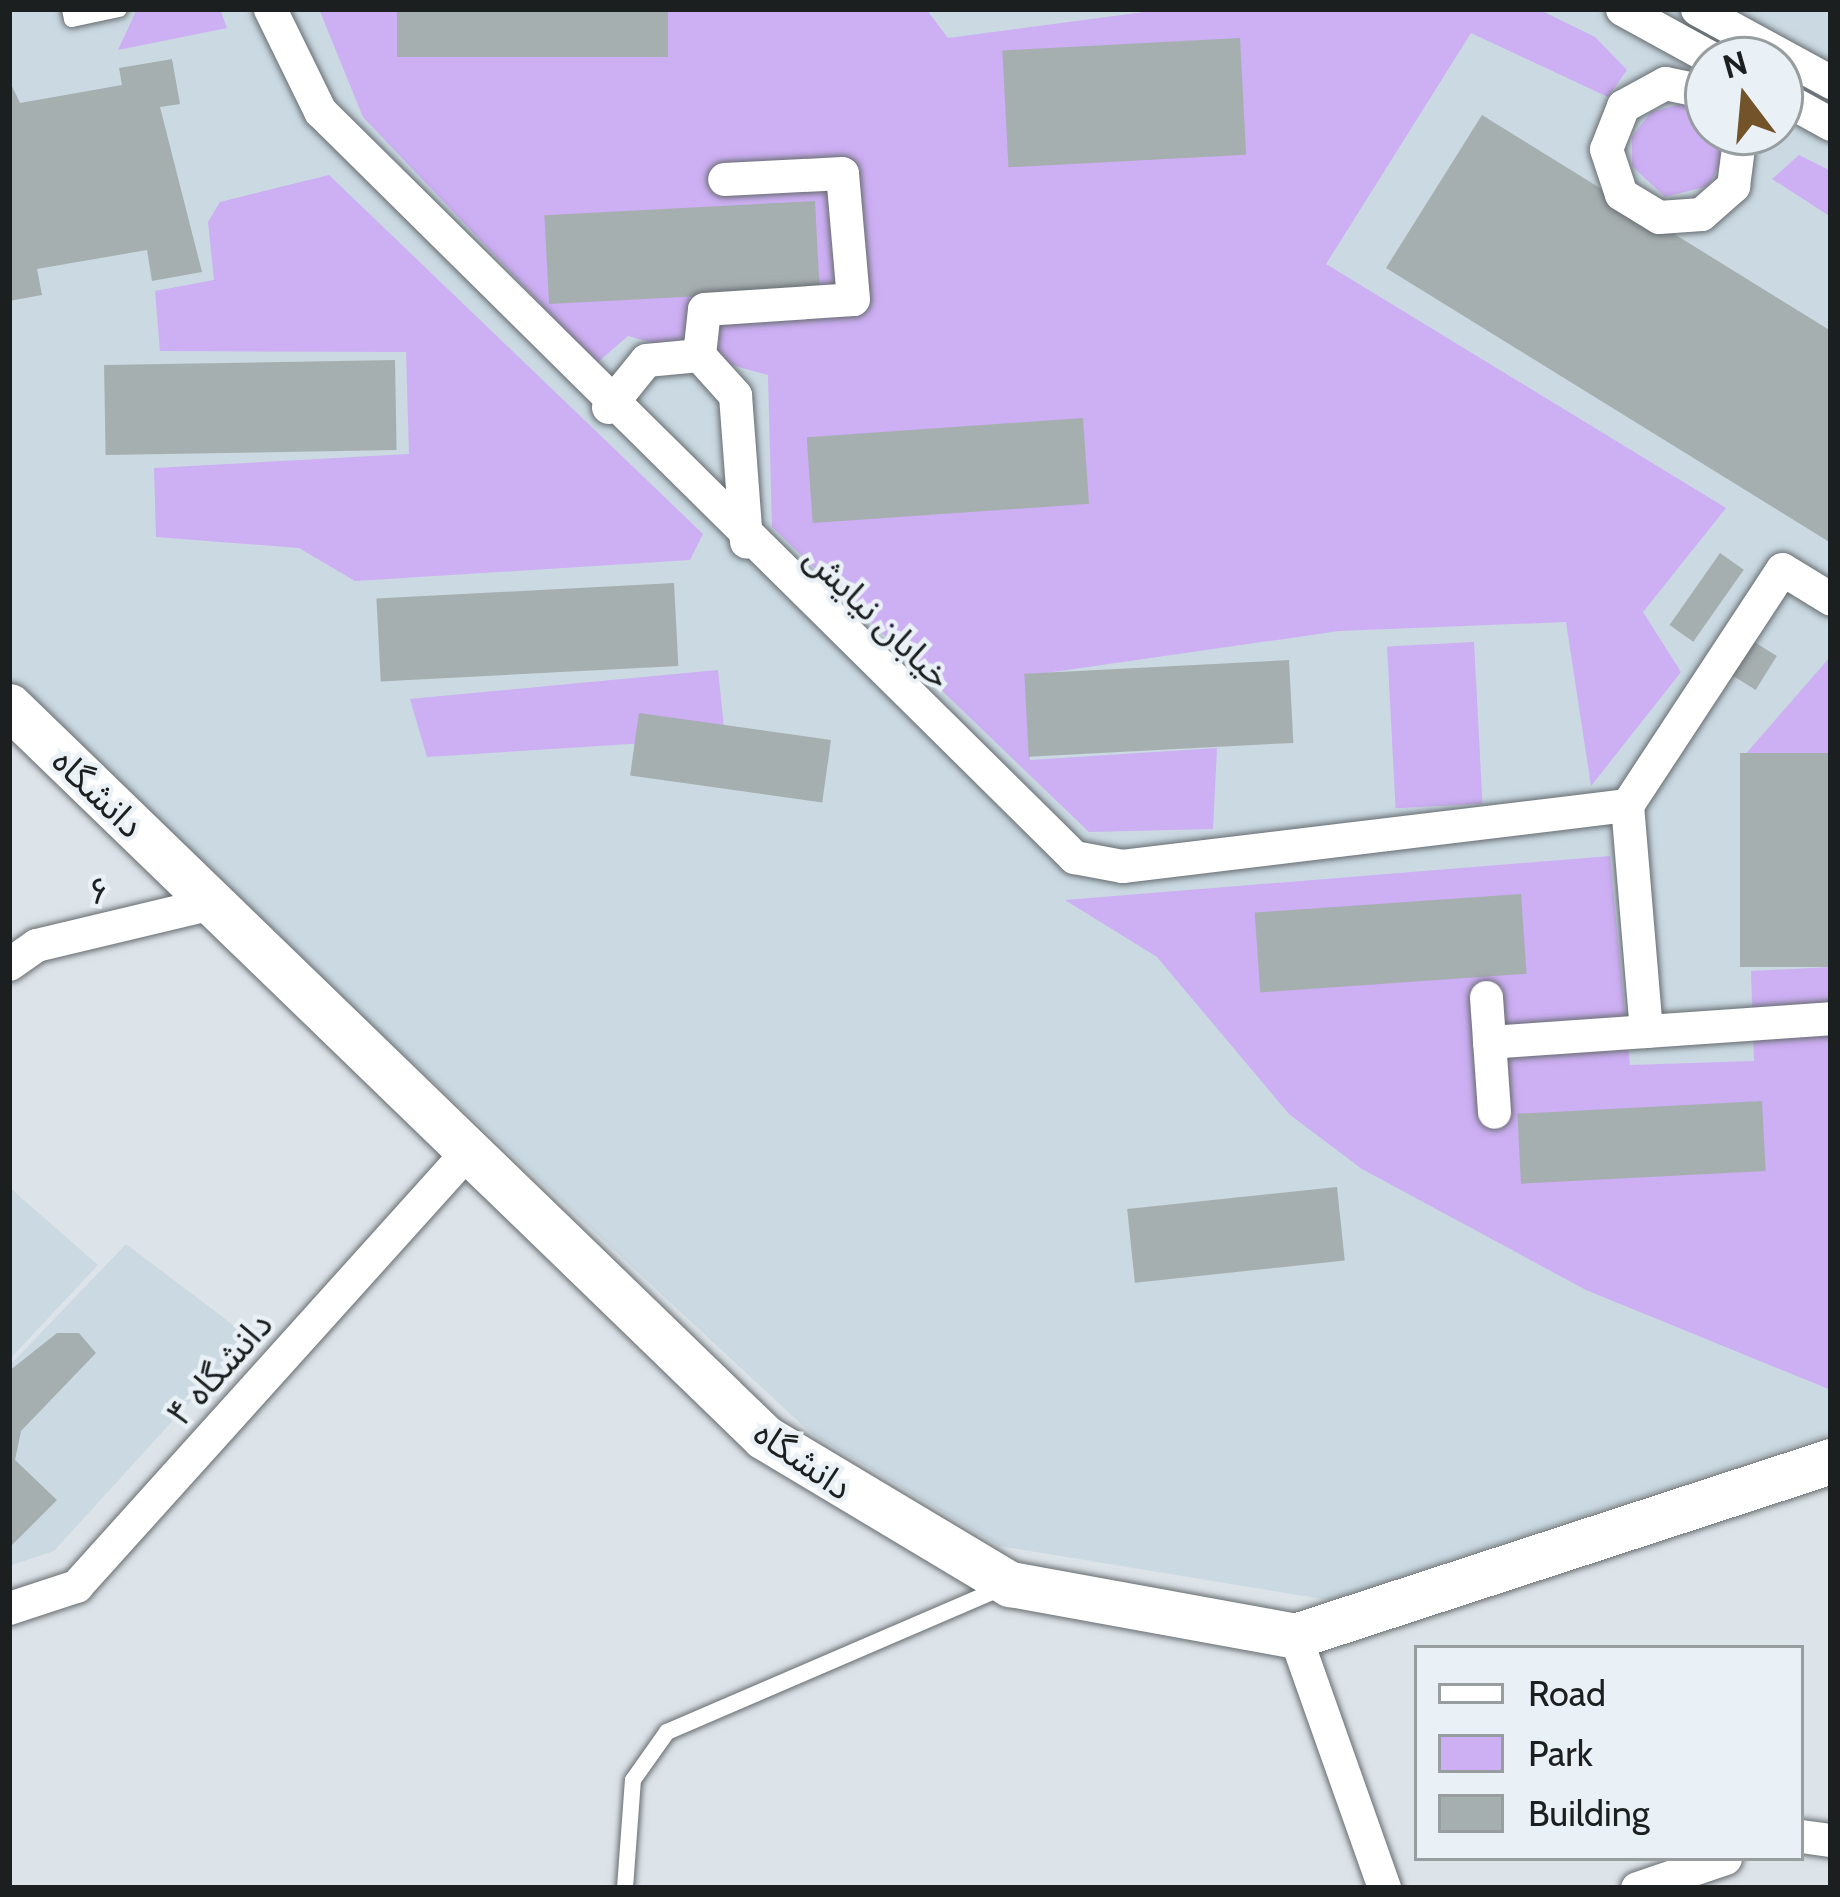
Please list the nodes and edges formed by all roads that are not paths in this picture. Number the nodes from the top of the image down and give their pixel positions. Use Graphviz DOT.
graph roads {
  1 [pos="70,9"];
  2 [pos="118,9"];
  3 [pos="270,9"];
  4 [pos="1622,9"];
  5 [pos="1696,9"];
  6 [pos="1684,43"];
  7 [pos="1831,82"];
  8 [pos="1684,87"];
  9 [pos="1804,109"];
  10 [pos="1831,124"];
  11 [pos="1737,156"];
  12 [pos="724,179"];
  13 [pos="699,355"];
  14 [pos="608,407"];
  15 [pos="746,542"];
  16 [pos="1831,599"];
  17 [pos="9,706"];
  18 [pos="1627,805"];
  19 [pos="212,903"];
  20 [pos="9,964"];
  21 [pos="1486,997"];
  22 [pos="1831,1018"];
  23 [pos="1646,1031"];
  24 [pos="1489,1042"];
  25 [pos="1494,1112"];
  26 [pos="468,1151"];
  27 [pos="1831,1461"];
  28 [pos="1010,1584"];
  29 [pos="9,1609"];
  30 [pos="1295,1636"];
  31 [pos="1716,1861"];
  32 [pos="625,1888"];
  33 [pos="1384,1888"];
  34 [pos="1637,1888"];
  1 -- 2 [label="lane"];
  3 -- 14 [label="street, خیابان نیایش"];
  4 -- 6 [label="street"];
  5 -- 7 [label="street"];
  8 -- 11 [label="street"];
  9 -- 10 [label="street"];
  12 -- 13 [label="street"];
  13 -- 14 [label="street"];
  13 -- 15 [label="street"];
  14 -- 15 [label="street, خیابان نیایش"];
  15 -- 18 [label="street, خیابان نیایش"];
  16 -- 18 [label="street"];
  17 -- 19 [label="street, دانشگاه"];
  18 -- 23 [label="street"];
  19 -- 20 [label="street, ۶"];
  19 -- 26 [label="street, دانشگاه"];
  21 -- 24 [label="street"];
  22 -- 23 [label="street"];
  23 -- 24 [label="street"];
  24 -- 25 [label="street"];
  26 -- 28 [label="street, دانشگاه"];
  26 -- 29 [label="street, ۴ دانشگاه"];
  27 -- 30 [label="street, دانشگاه"];
  28 -- 30 [label="street, دانشگاه"];
  28 -- 32 [label="lane"];
  30 -- 33 [label="street"];
  31 -- 34 [label="street"];
}
